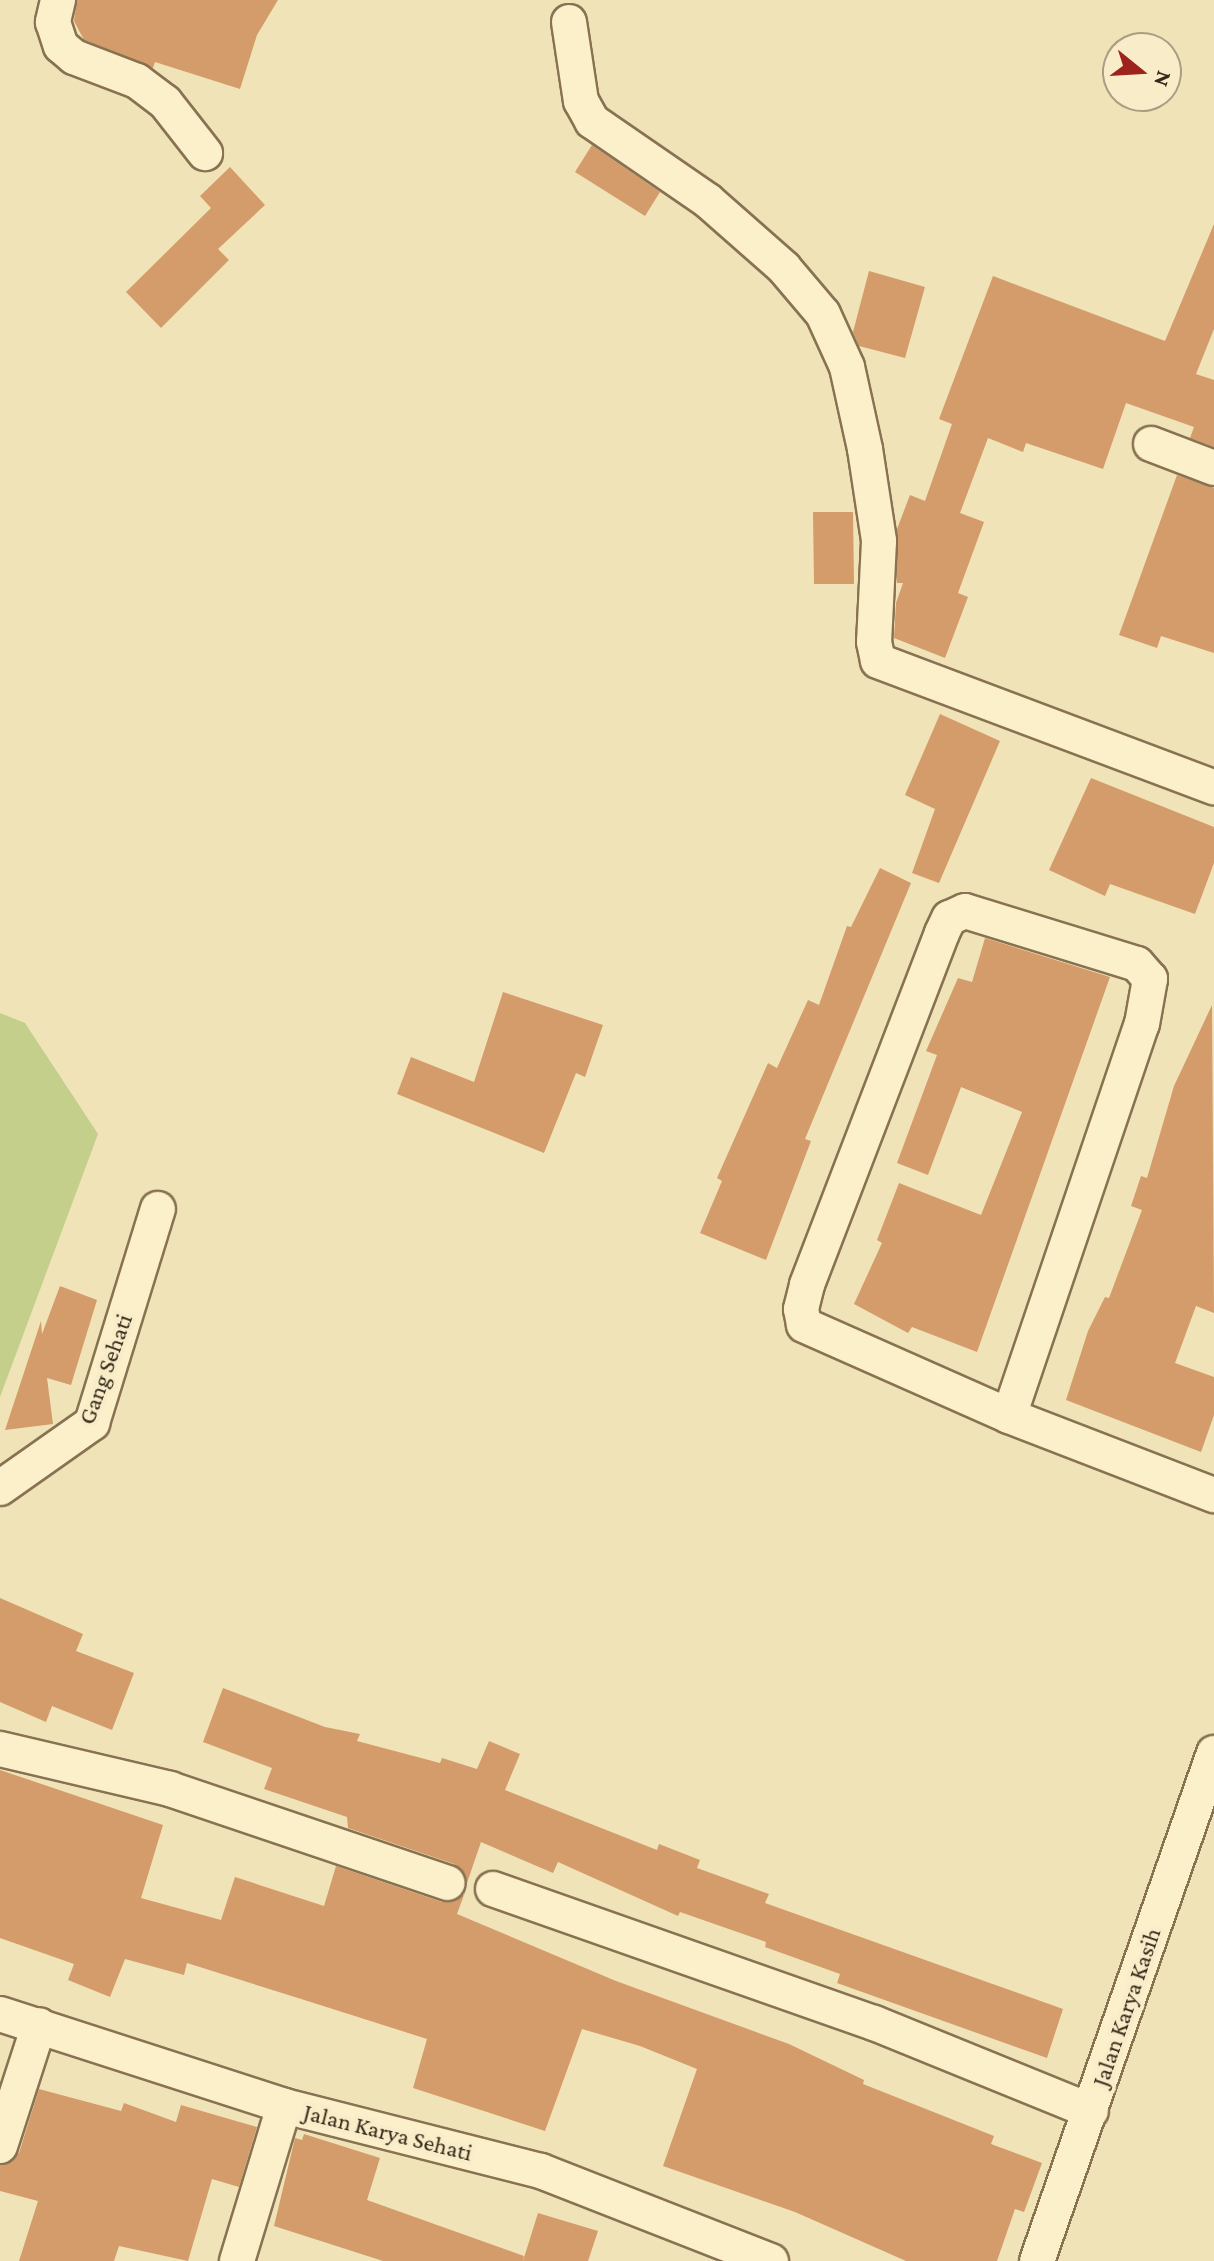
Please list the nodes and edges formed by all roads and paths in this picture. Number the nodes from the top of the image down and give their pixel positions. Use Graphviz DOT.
graph roads {
  1 [pos="58,0"];
  2 [pos="569,22"];
  3 [pos="205,153"];
  4 [pos="1151,444"];
  5 [pos="1214,468"];
  6 [pos="1214,787"];
  7 [pos="158,1209"];
  8 [pos="1009,1416"];
  9 [pos="0,1488"];
  10 [pos="1214,1495"];
  11 [pos="0,1749"];
  12 [pos="1214,1753"];
  13 [pos="448,1883"];
  14 [pos="493,1889"];
  15 [pos="0,2014"];
  16 [pos="39,2025"];
  17 [pos="284,2106"];
  18 [pos="1091,2111"];
  19 [pos="0,2146"];
  20 [pos="237,2261"];
  21 [pos="771,2261"];
  22 [pos="1037,2261"];
  1 -- 3 [label="street"];
  2 -- 6 [label="street"];
  4 -- 5 [label="street"];
  7 -- 9 [label="street, Gang Sehati"];
  8 -- 8 [label="street"];
  8 -- 10 [label="street"];
  11 -- 13 [label="street"];
  12 -- 18 [label="street, Jalan Karya Kasih"];
  14 -- 18 [label="street"];
  15 -- 16 [label="street, Jalan Karya Sehati"];
  16 -- 17 [label="street, Jalan Karya Sehati"];
  16 -- 19 [label="street"];
  17 -- 20 [label="street"];
  17 -- 21 [label="street, Jalan Karya Sehati"];
  18 -- 22 [label="street, Jalan Karya Kasih"];
}
